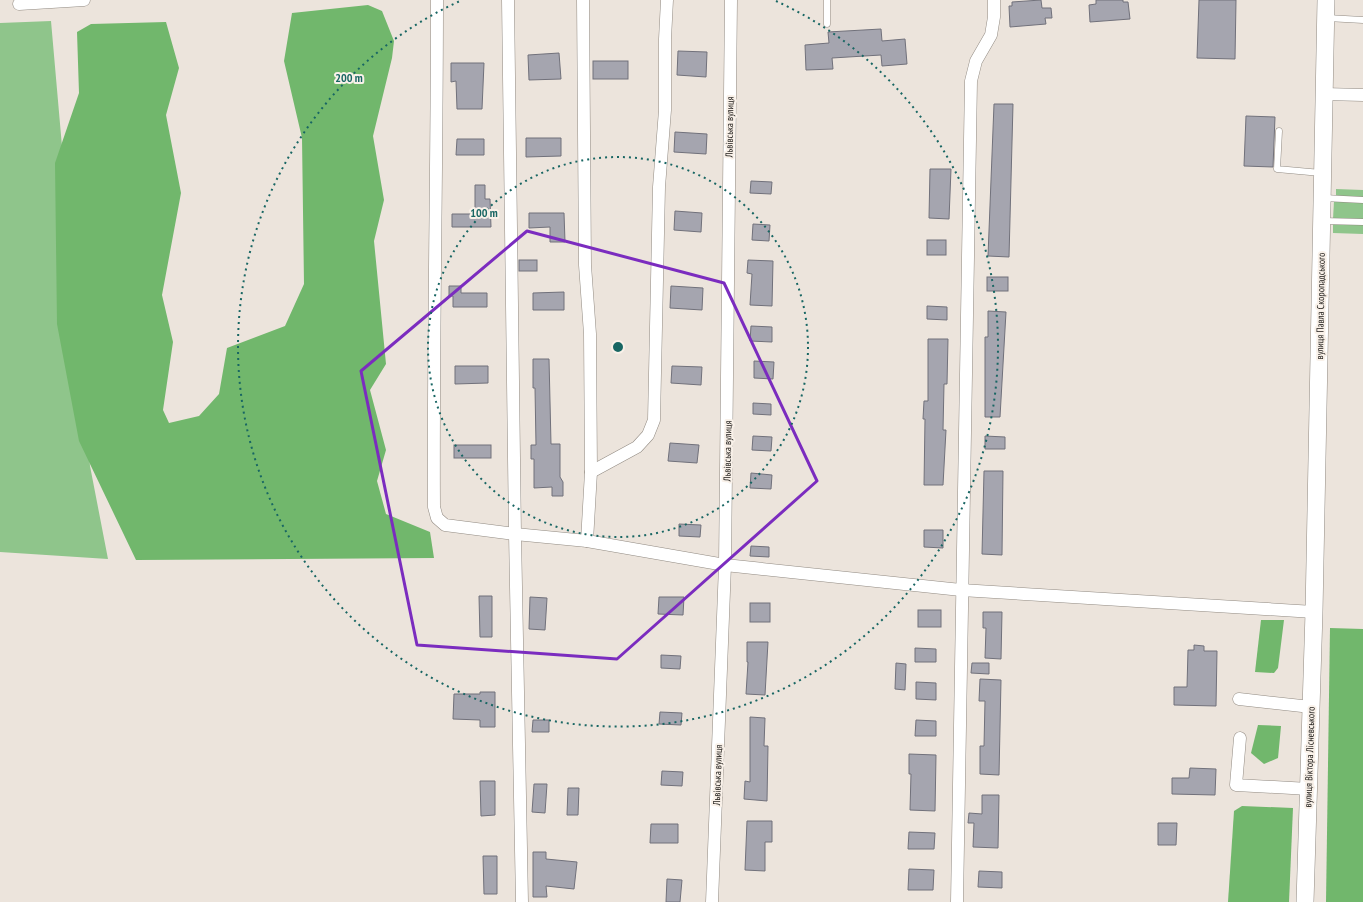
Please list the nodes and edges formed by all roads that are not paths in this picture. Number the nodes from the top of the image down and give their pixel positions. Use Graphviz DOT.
graph roads {
  1 [pos="84,0"];
  2 [pos="437,0"];
  3 [pos="508,0"];
  4 [pos="583,0"];
  5 [pos="667,0"];
  6 [pos="731,0"];
  7 [pos="827,0"];
  8 [pos="994,0"];
  9 [pos="1326,0"];
  10 [pos="57,1"];
  11 [pos="19,4"];
  12 [pos="1326,18"];
  13 [pos="1363,20"];
  14 [pos="827,24"];
  15 [pos="1324,94"];
  16 [pos="1363,95"];
  17 [pos="1279,131"];
  18 [pos="1323,173"];
  19 [pos="1322,198"];
  20 [pos="1363,200"];
  21 [pos="1322,221"];
  22 [pos="1363,222"];
  23 [pos="591,472"];
  24 [pos="514,534"];
  25 [pos="587,540"];
  26 [pos="726,565"];
  27 [pos="961,590"];
  28 [pos="1314,612"];
  29 [pos="1239,699"];
  30 [pos="1311,707"];
  31 [pos="1240,738"];
  32 [pos="1309,789"];
  33 [pos="522,902"];
  34 [pos="712,902"];
  35 [pos="957,902"];
  36 [pos="1305,902"];
  1 -- 10 [label="street"];
  2 -- 24 [label="street"];
  3 -- 24 [label="street"];
  4 -- 23 [label="street"];
  5 -- 23 [label="street"];
  6 -- 26 [label="street, Львівська вулиця"];
  7 -- 14 [label="lane"];
  8 -- 27 [label="street"];
  9 -- 12 [label="street, вулиця Павла Скоропадського"];
  10 -- 11 [label="street"];
  12 -- 13 [label="lane"];
  12 -- 15 [label="street, вулиця Павла Скоропадського"];
  15 -- 16 [label="street"];
  15 -- 18 [label="street, вулиця Павла Скоропадського"];
  17 -- 18 [label="lane"];
  18 -- 19 [label="street, вулиця Павла Скоропадського"];
  19 -- 20 [label="lane"];
  19 -- 21 [label="street, вулиця Павла Скоропадського"];
  21 -- 22 [label="lane"];
  21 -- 28 [label="street, вулиця Павла Скоропадського"];
  23 -- 25 [label="street"];
  24 -- 25 [label="street"];
  24 -- 33 [label="street"];
  25 -- 26 [label="street"];
  26 -- 27 [label="street"];
  26 -- 34 [label="street, Львівська вулиця"];
  27 -- 28 [label="street"];
  27 -- 35 [label="street"];
  28 -- 30 [label="street, вулиця Віктора Лісневського"];
  29 -- 30 [label="street"];
  30 -- 32 [label="street, вулиця Віктора Лісневського"];
  31 -- 32 [label="street"];
  32 -- 36 [label="street, вулиця Віктора Лісневського"];
}
